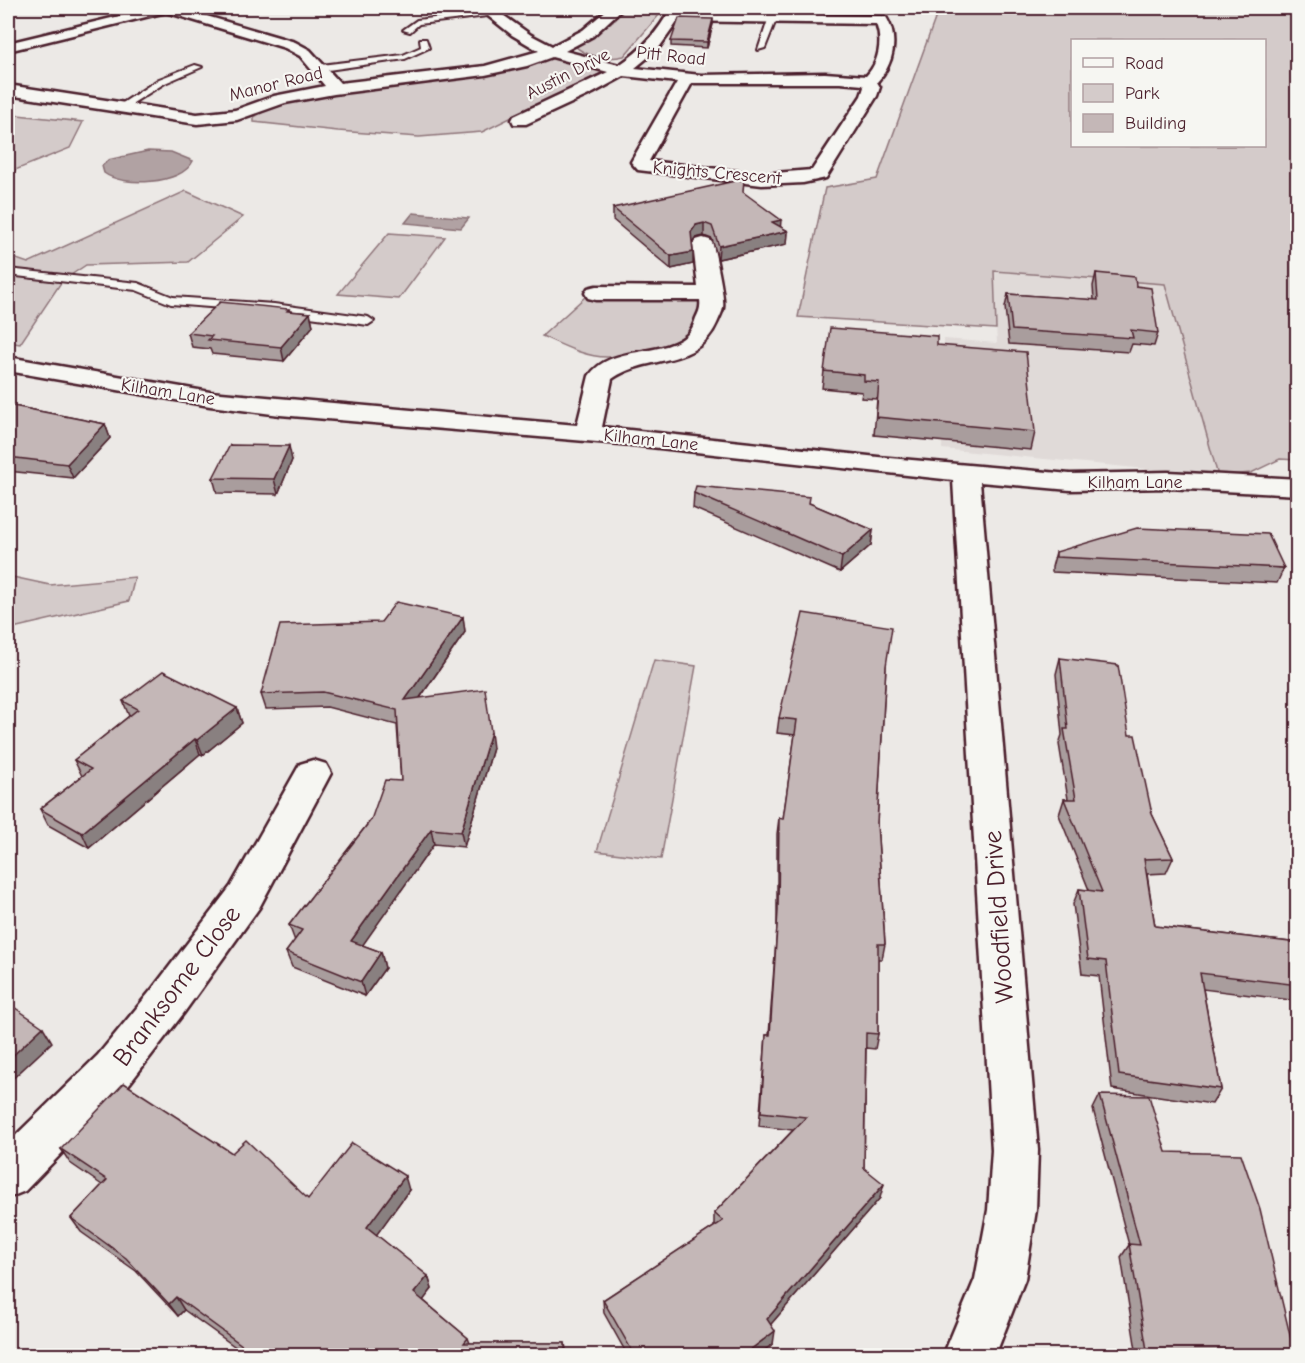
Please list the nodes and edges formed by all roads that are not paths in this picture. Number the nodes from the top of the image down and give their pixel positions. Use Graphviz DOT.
graph roads {
  1 [pos="167,8"];
  2 [pos="617,8"];
  3 [pos="489,10"];
  4 [pos="676,12"];
  5 [pos="772,20"];
  6 [pos="407,30"];
  7 [pos="423,41"];
  8 [pos="8,47"];
  9 [pos="761,48"];
  10 [pos="552,52"];
  11 [pos="198,67"];
  12 [pos="321,68"];
  13 [pos="620,70"];
  14 [pos="687,78"];
  15 [pos="869,81"];
  16 [pos="336,89"];
  17 [pos="8,90"];
  18 [pos="122,106"];
  19 [pos="520,120"];
  20 [pos="703,244"];
  21 [pos="8,272"];
  22 [pos="596,293"];
  23 [pos="710,294"];
  24 [pos="368,321"];
  25 [pos="8,364"];
  26 [pos="588,434"];
  27 [pos="966,473"];
  28 [pos="1298,487"];
  29 [pos="313,773"];
  30 [pos="8,1175"];
  31 [pos="969,1356"];
  1 -- 8 [label="street"];
  1 -- 12 [label="street"];
  2 -- 10 [label="street, Manor Road"];
  3 -- 6 [label="lane"];
  3 -- 10 [label="street, Pitt Road"];
  4 -- 5 [label="street"];
  4 -- 13 [label="street, Austin Drive"];
  5 -- 9 [label="lane"];
  5 -- 15 [label="street"];
  7 -- 12 [label="lane"];
  10 -- 13 [label="street, Pitt Road"];
  10 -- 16 [label="street, Manor Road"];
  11 -- 18 [label="lane"];
  12 -- 16 [label="street"];
  13 -- 14 [label="street, Pitt Road"];
  13 -- 19 [label="street, Austin Drive"];
  14 -- 15 [label="street, Pitt Road"];
  14 -- 15 [label="street, Knights Crescent"];
  16 -- 18 [label="street, Manor Road"];
  17 -- 18 [label="street, Manor Road"];
  20 -- 23 [label="street"];
  21 -- 24 [label="lane"];
  22 -- 23 [label="street"];
  23 -- 26 [label="street"];
  25 -- 26 [label="street, Kilham Lane"];
  26 -- 27 [label="street, Kilham Lane"];
  27 -- 28 [label="street, Kilham Lane"];
  27 -- 31 [label="street, Woodfield Drive"];
  29 -- 30 [label="street, Branksome Close"];
}
